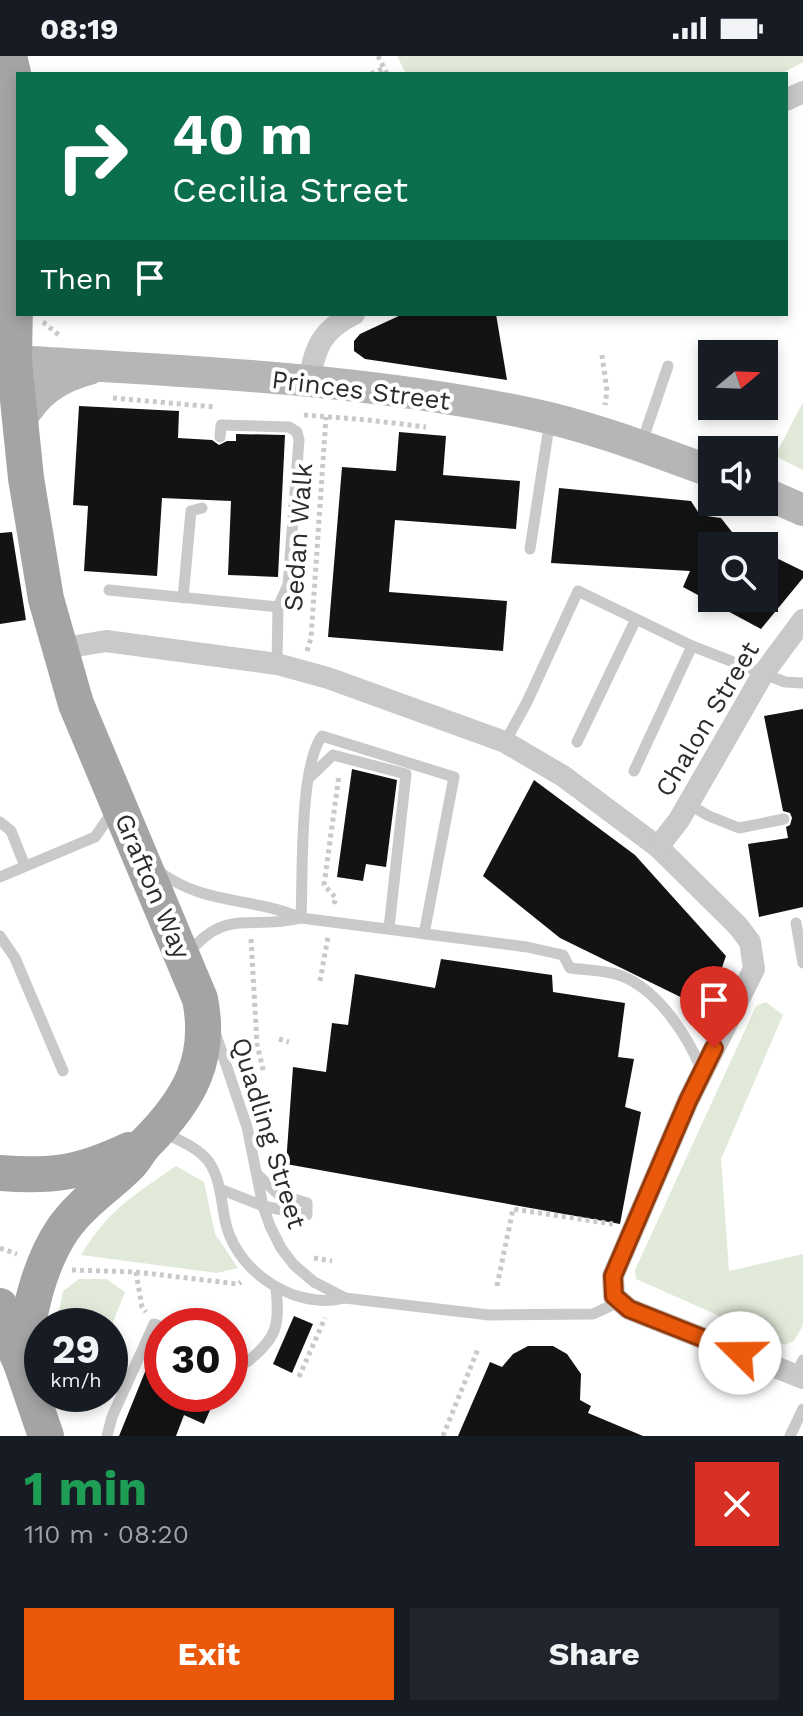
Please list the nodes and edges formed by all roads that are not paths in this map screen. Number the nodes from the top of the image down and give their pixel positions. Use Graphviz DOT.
graph roads {
  1 [pos="9,56"];
  2 [pos="13,156"];
  3 [pos="351,316"];
  4 [pos="7,361"];
  5 [pos="668,366"];
  6 [pos="96,367"];
  7 [pos="308,383"];
  8 [pos="550,419"];
  9 [pos="20,421"];
  10 [pos="220,437"];
  11 [pos="641,445"];
  12 [pos="698,467"];
  13 [pos="778,499"];
  14 [pos="196,510"];
  15 [pos="803,510"];
  16 [pos="530,549"];
  17 [pos="109,590"];
  18 [pos="183,598"];
  19 [pos="278,607"];
  20 [pos="636,619"];
  21 [pos="803,620"];
  22 [pos="692,646"];
  23 [pos="59,649"];
  24 [pos="277,664"];
  25 [pos="763,674"];
  26 [pos="803,683"];
  27 [pos="505,742"];
  28 [pos="577,742"];
  29 [pos="634,771"];
  30 [pos="309,777"];
  31 [pos="118,803"];
  32 [pos="688,804"];
  33 [pos="784,819"];
  34 [pos="0,822"];
  35 [pos="658,847"];
  36 [pos="141,857"];
  37 [pos="25,866"];
  38 [pos="0,877"];
  39 [pos="301,918"];
  40 [pos="796,923"];
  41 [pos="389,928"];
  42 [pos="424,934"];
  43 [pos="0,936"];
  44 [pos="184,959"];
  45 [pos="803,963"];
  46 [pos="200,999"];
  47 [pos="63,1071"];
  48 [pos="702,1071"];
  49 [pos="152,1137"];
  50 [pos="0,1173"];
  51 [pos="257,1174"];
  52 [pos="220,1189"];
  53 [pos="263,1206"];
  54 [pos="276,1288"];
  55 [pos="345,1298"];
  56 [pos="619,1302"];
  57 [pos="0,1306"];
  58 [pos="144,1346"];
  59 [pos="248,1361"];
  60 [pos="21,1363"];
  61 [pos="801,1371"];
  62 [pos="803,1409"];
  63 [pos="46,1436"];
  64 [pos="107,1436"];
  65 [pos="790,1436"];
  1 -- 2 [label="main road, Grafton Way"];
  2 -- 4 [label="main road, Grafton Way"];
  3 -- 7 [label="street"];
  4 -- 6 [label="main road, Princes Street"];
  4 -- 9 [label="main road, Grafton Way"];
  5 -- 11 [label="lane"];
  6 -- 7 [label="main road, Princes Street"];
  6 -- 9 [label="main road"];
  7 -- 8 [label="main road, Princes Street"];
  8 -- 11 [label="main road, Princes Street"];
  8 -- 16 [label="lane"];
  9 -- 23 [label="main road, Grafton Way"];
  10 -- 19 [label="lane"];
  11 -- 12 [label="main road, Princes Street"];
  13 -- 15 [label="main road"];
  14 -- 18 [label="lane"];
  17 -- 18 [label="lane"];
  18 -- 19 [label="lane"];
  19 -- 24 [label="lane"];
  20 -- 22 [label="lane"];
  20 -- 27 [label="lane"];
  20 -- 28 [label="lane"];
  21 -- 25 [label="street, Chalon Street"];
  22 -- 25 [label="lane"];
  22 -- 29 [label="lane"];
  23 -- 24 [label="street"];
  23 -- 31 [label="main road, Grafton Way"];
  24 -- 27 [label="street"];
  25 -- 26 [label="lane"];
  25 -- 32 [label="street, Chalon Street"];
  27 -- 35 [label="street"];
  30 -- 39 [label="lane"];
  30 -- 41 [label="lane"];
  30 -- 42 [label="lane"];
  31 -- 36 [label="main road, Grafton Way"];
  31 -- 37 [label="lane"];
  32 -- 33 [label="lane"];
  32 -- 35 [label="street, Chalon Street"];
  34 -- 37 [label="lane"];
  35 -- 48 [label="street"];
  36 -- 39 [label="lane"];
  36 -- 44 [label="main road, Grafton Way"];
  37 -- 38 [label="lane"];
  39 -- 41 [label="lane"];
  39 -- 44 [label="lane"];
  40 -- 45 [label="lane"];
  41 -- 42 [label="lane"];
  42 -- 48 [label="lane"];
  43 -- 47 [label="lane"];
  44 -- 46 [label="main road, Grafton Way"];
  46 -- 49 [label="main road, Grafton Way"];
  46 -- 51 [label="lane, Quadling Street"];
  48 -- 56 [label="street"];
  49 -- 50 [label="main road"];
  49 -- 52 [label="lane, Quadling Street"];
  49 -- 60 [label="main road, Grafton Way"];
  51 -- 53 [label="lane, Quadling Street"];
  51 -- 53 [label="lane"];
  52 -- 53 [label="lane"];
  52 -- 54 [label="lane, Quadling Street"];
  53 -- 55 [label="lane, Quadling Street"];
  54 -- 55 [label="lane, Quadling Street"];
  54 -- 59 [label="lane"];
  55 -- 56 [label="lane, Quadling Street"];
  56 -- 61 [label="street"];
  57 -- 60 [label="main road, Grafton Way"];
  58 -- 64 [label="lane"];
  60 -- 63 [label="main road, Grafton Way"];
  62 -- 65 [label="lane"];
}
